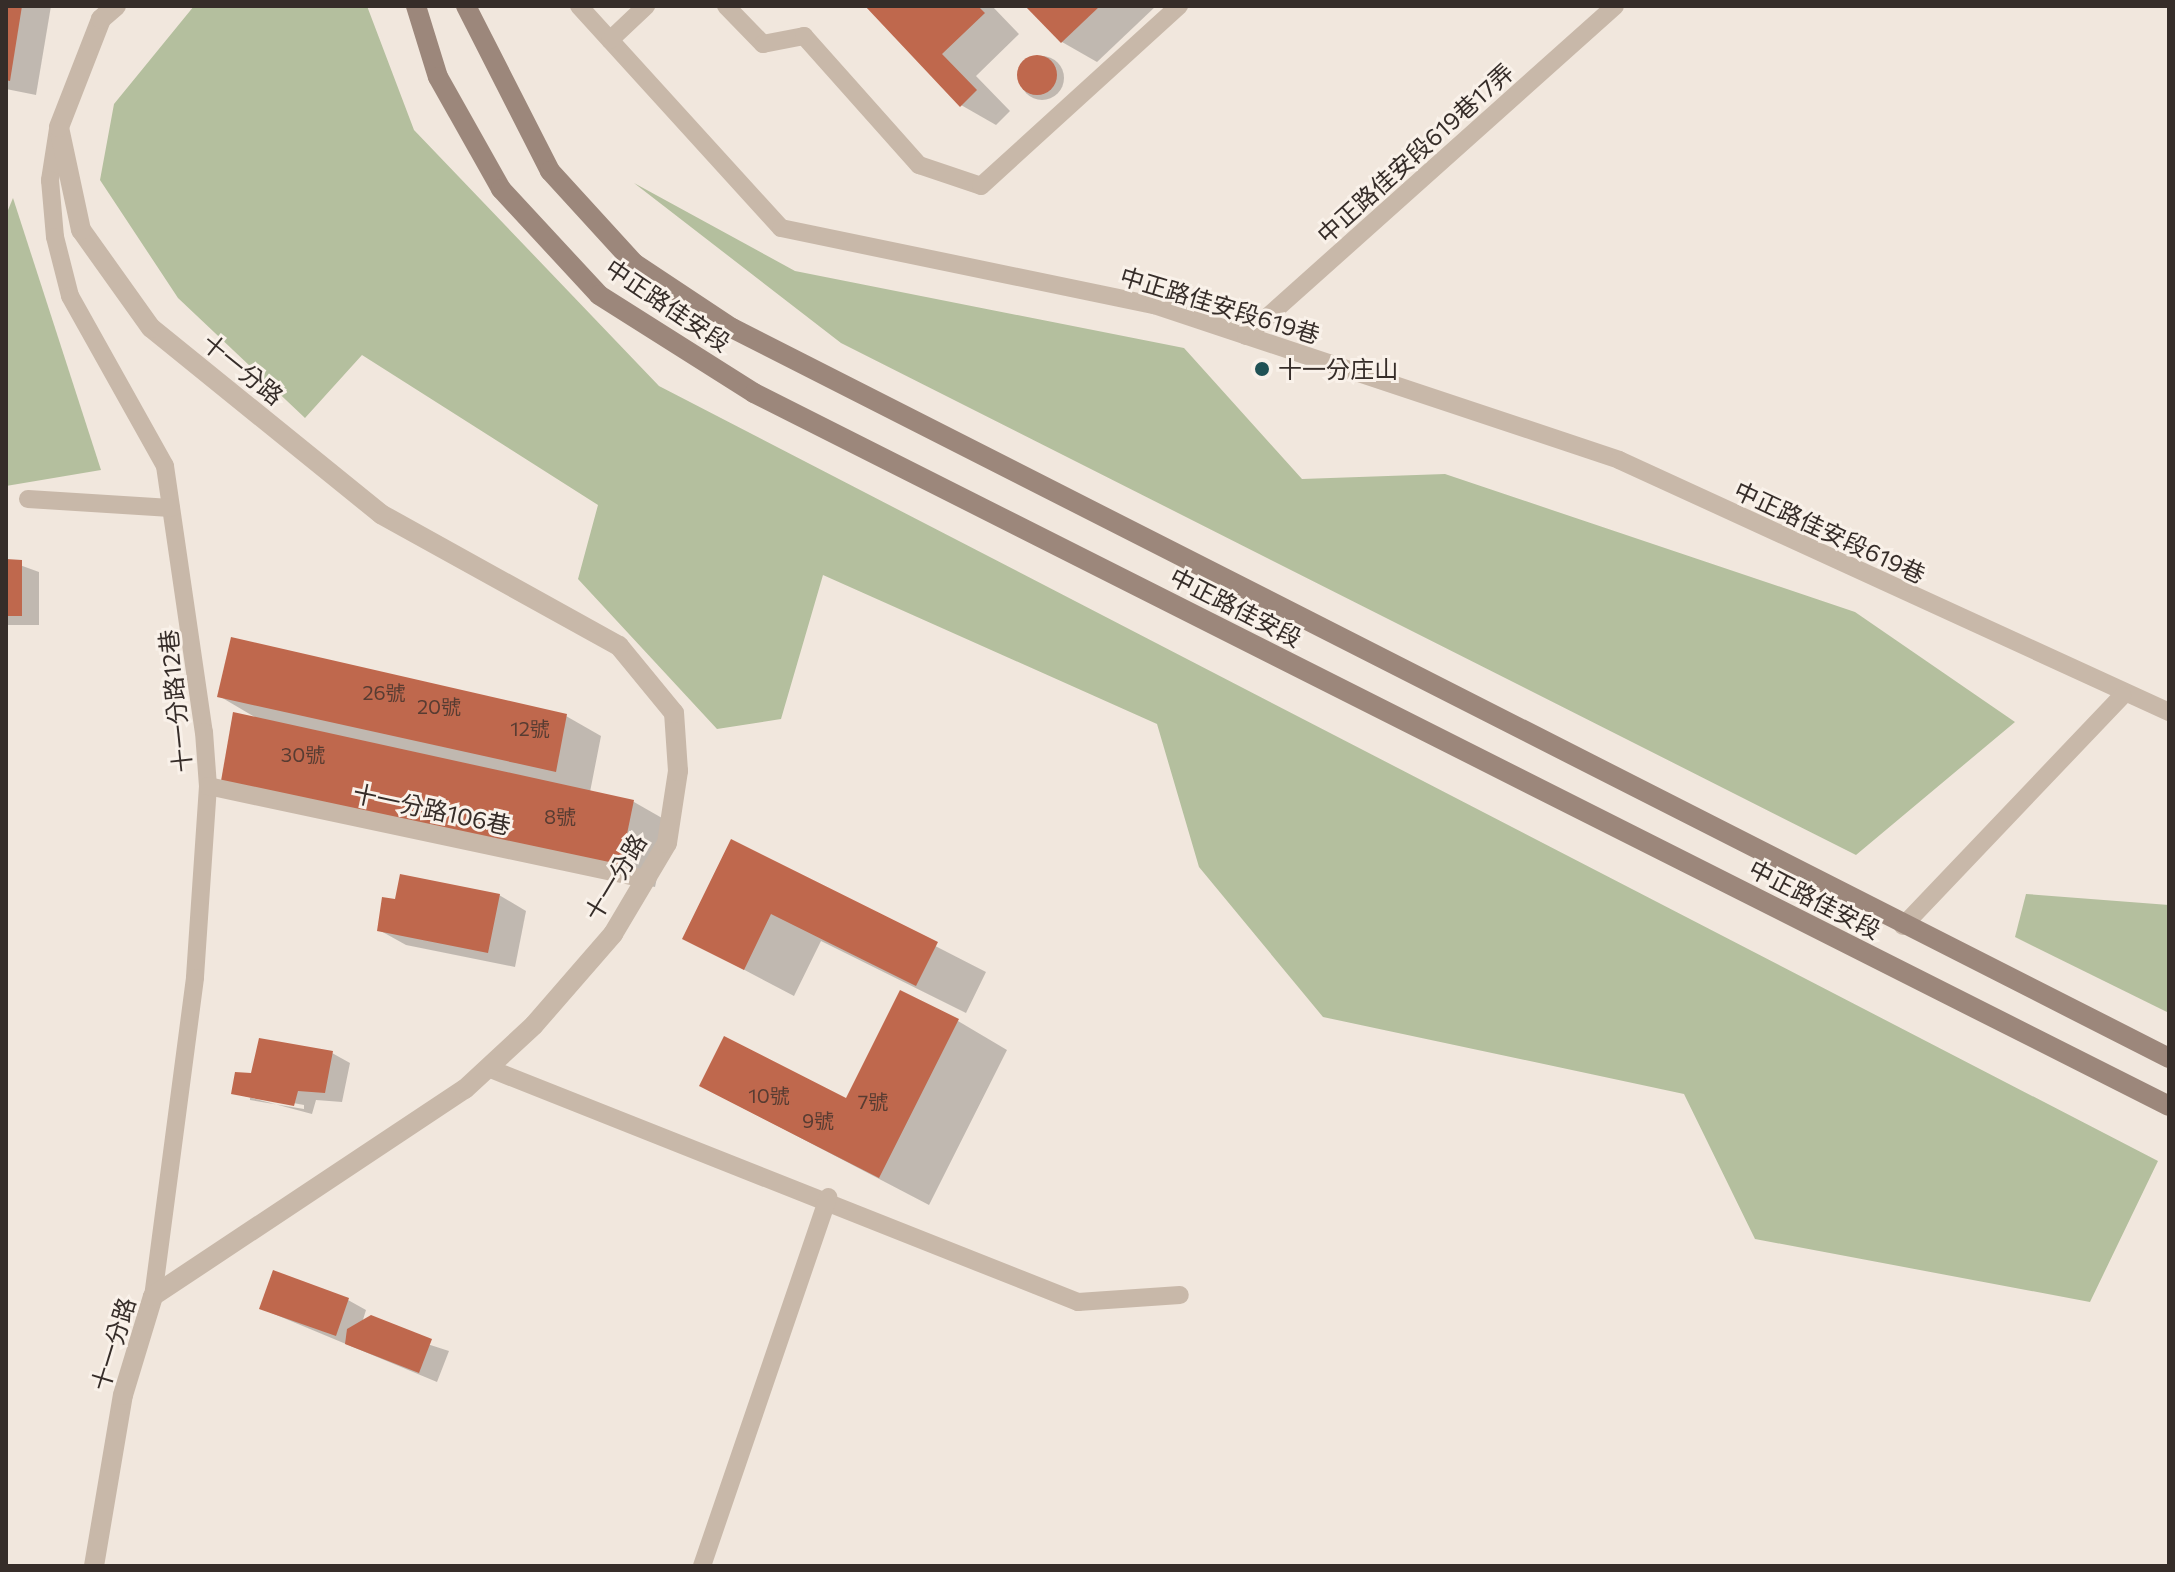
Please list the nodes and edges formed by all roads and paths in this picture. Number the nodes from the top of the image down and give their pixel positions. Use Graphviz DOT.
graph roads {
  1 [pos="116,6"];
  2 [pos="416,6"];
  3 [pos="466,6"];
  4 [pos="579,6"];
  5 [pos="646,6"];
  6 [pos="726,6"];
  7 [pos="1179,6"];
  8 [pos="1615,6"];
  9 [pos="610,40"];
  10 [pos="59,127"];
  11 [pos="1246,336"];
  12 [pos="28,499"];
  13 [pos="171,508"];
  14 [pos="2122,696"];
  15 [pos="2169,712"];
  16 [pos="208,786"];
  17 [pos="646,879"];
  18 [pos="1903,926"];
  19 [pos="2169,1058"];
  20 [pos="488,1068"];
  21 [pos="2169,1106"];
  22 [pos="828,1197"];
  23 [pos="1180,1295"];
  24 [pos="153,1296"];
  25 [pos="94,1566"];
  26 [pos="702,1566"];
  1 -- 10 [label="street"];
  2 -- 21 [label="main road, 中正路佳安段"];
  3 -- 18 [label="main road, 中正路佳安段"];
  4 -- 9 [label="lane, 中正路佳安段619巷"];
  5 -- 9 [label="lane"];
  6 -- 7 [label="lane"];
  8 -- 11 [label="lane, 中正路佳安段619巷17弄"];
  9 -- 11 [label="lane, 中正路佳安段619巷"];
  10 -- 13 [label="lane, 十一分路12巷"];
  10 -- 17 [label="street, 十一分路"];
  11 -- 14 [label="lane, 中正路佳安段619巷"];
  12 -- 13 [label="lane"];
  13 -- 16 [label="lane, 十一分路12巷"];
  14 -- 15 [label="lane, 中正路佳安段619巷"];
  14 -- 18 [label="lane"];
  16 -- 17 [label="lane, 十一分路106巷"];
  16 -- 24 [label="lane, 十一分路12巷"];
  17 -- 20 [label="street, 十一分路"];
  18 -- 19 [label="main road, 中正路佳安段"];
  20 -- 22 [label="lane"];
  20 -- 24 [label="street, 十一分路"];
  22 -- 23 [label="lane"];
  22 -- 26 [label="lane"];
  24 -- 25 [label="street, 十一分路"];
}
